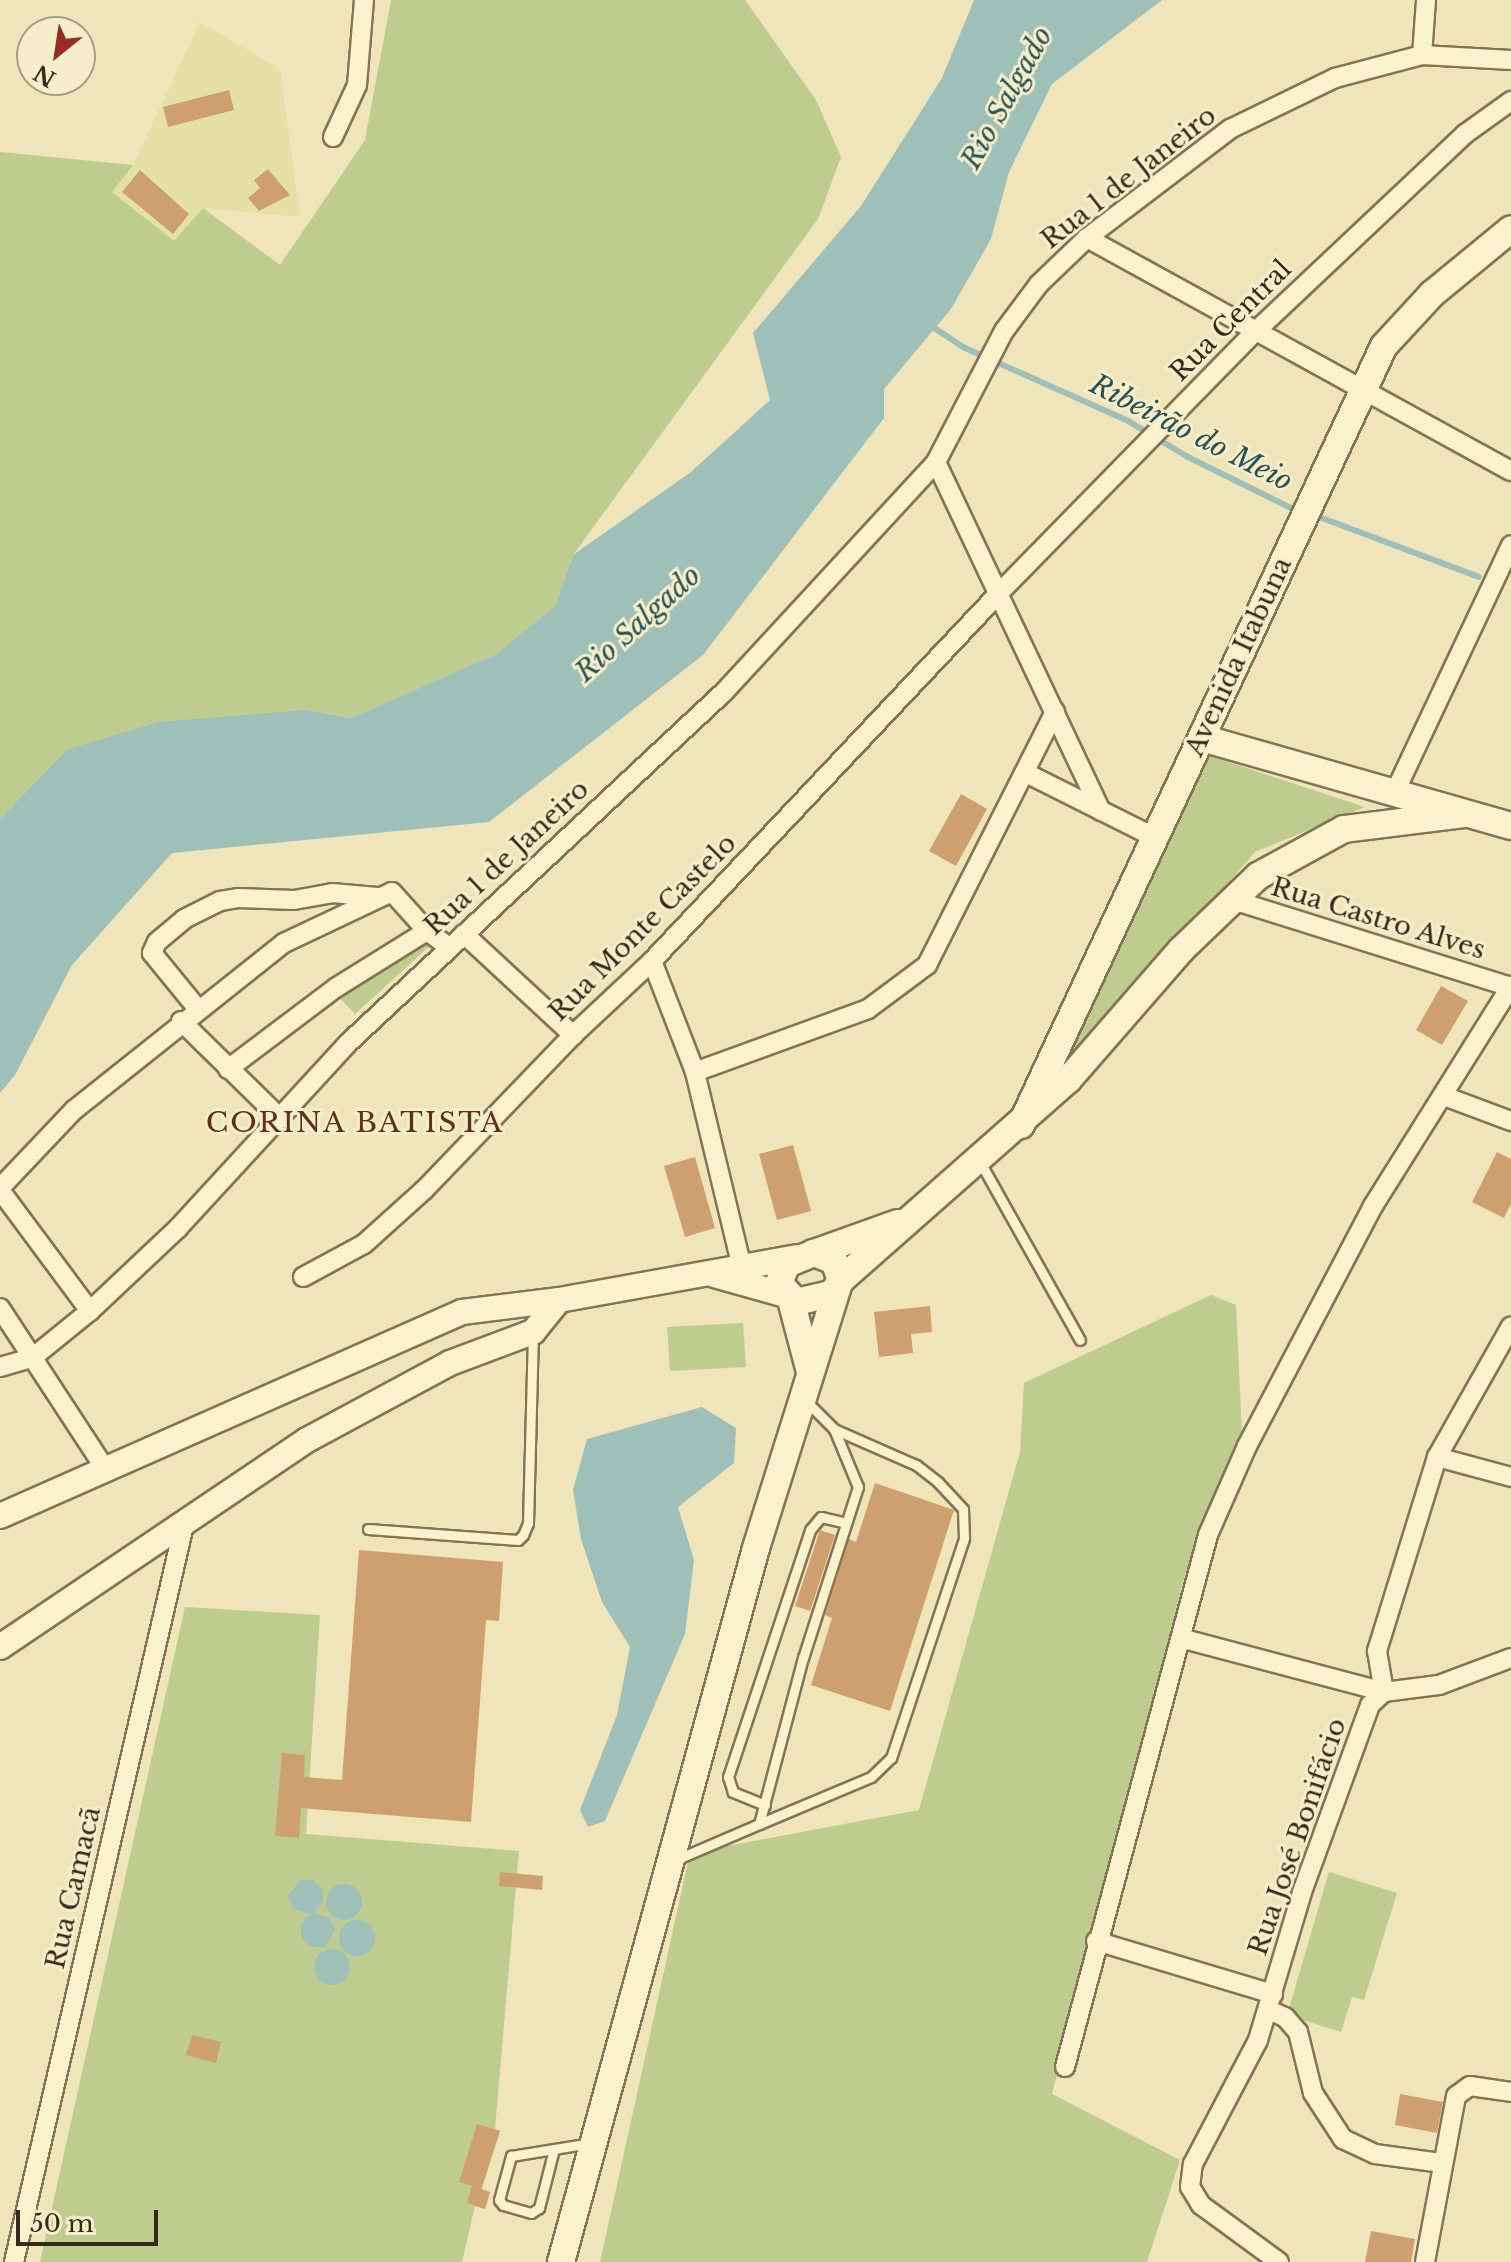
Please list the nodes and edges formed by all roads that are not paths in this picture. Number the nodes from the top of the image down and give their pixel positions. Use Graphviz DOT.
graph roads {
  1 [pos="364,0"];
  2 [pos="1426,0"];
  3 [pos="1422,55"];
  4 [pos="1511,60"];
  5 [pos="1511,101"];
  6 [pos="333,137"];
  7 [pos="1511,229"];
  8 [pos="1087,238"];
  9 [pos="1257,330"];
  10 [pos="1365,387"];
  11 [pos="936,462"];
  12 [pos="1511,471"];
  13 [pos="1511,545"];
  14 [pos="1000,592"];
  15 [pos="1055,712"];
  16 [pos="1202,738"];
  17 [pos="1026,773"];
  18 [pos="1394,794"];
  19 [pos="1101,811"];
  20 [pos="1465,814"];
  21 [pos="1511,826"];
  22 [pos="1152,836"];
  23 [pos="377,897"];
  24 [pos="1230,899"];
  25 [pos="427,931"];
  26 [pos="464,934"];
  27 [pos="449,947"];
  28 [pos="652,961"];
  29 [pos="1511,987"];
  30 [pos="197,1008"];
  31 [pos="181,1021"];
  32 [pos="573,1035"];
  33 [pos="228,1069"];
  34 [pos="695,1072"];
  35 [pos="1444,1096"];
  36 [pos="281,1119"];
  37 [pos="1511,1121"];
  38 [pos="1021,1125"];
  39 [pos="979,1161"];
  40 [pos="0,1189"];
  41 [pos="912,1217"];
  42 [pos="806,1255"];
  43 [pos="744,1274"];
  44 [pos="303,1277"];
  45 [pos="840,1284"];
  46 [pos="788,1297"];
  47 [pos="559,1300"];
  48 [pos="0,1308"];
  49 [pos="90,1311"];
  50 [pos="1511,1326"];
  51 [pos="533,1332"];
  52 [pos="1080,1340"];
  53 [pos="32,1358"];
  54 [pos="0,1367"];
  55 [pos="810,1372"];
  56 [pos="802,1398"];
  57 [pos="834,1429"];
  58 [pos="1437,1457"];
  59 [pos="106,1470"];
  60 [pos="1511,1477"];
  61 [pos="0,1516"];
  62 [pos="846,1523"];
  63 [pos="184,1525"];
  64 [pos="368,1529"];
  65 [pos="1184,1639"];
  66 [pos="0,1647"];
  67 [pos="1511,1658"];
  68 [pos="1384,1692"];
  69 [pos="765,1805"];
  70 [pos="759,1824"];
  71 [pos="672,1861"];
  72 [pos="1096,1941"];
  73 [pos="1271,2002"];
  74 [pos="1065,2067"];
  75 [pos="1511,2092"];
  76 [pos="590,2143"];
  77 [pos="554,2149"];
  78 [pos="1442,2163"];
  79 [pos="1275,2261"];
  80 [pos="14,2262"];
  81 [pos="561,2262"];
  82 [pos="1425,2262"];
  1 -- 6 [label="street"];
  2 -- 3 [label="street"];
  3 -- 4 [label="street, Rua 1 de Janeiro"];
  3 -- 8 [label="street, Rua 1 de Janeiro"];
  5 -- 9 [label="street, Rua Central"];
  7 -- 10 [label="main road, Avenida Itabuna"];
  8 -- 9 [label="street"];
  8 -- 11 [label="street, Rua 1 de Janeiro"];
  9 -- 10 [label="street"];
  9 -- 14 [label="street, Rua Central"];
  10 -- 12 [label="street"];
  10 -- 16 [label="main road, Avenida Itabuna"];
  11 -- 14 [label="street"];
  11 -- 26 [label="street, Rua 1 de Janeiro"];
  13 -- 18 [label="street"];
  14 -- 15 [label="street"];
  14 -- 28 [label="street, Rua Monte Castelo"];
  15 -- 17 [label="street"];
  15 -- 19 [label="street"];
  16 -- 18 [label="main road"];
  16 -- 22 [label="main road, Avenida Itabuna"];
  17 -- 19 [label="street"];
  17 -- 34 [label="street"];
  18 -- 20 [label="main road"];
  19 -- 22 [label="street"];
  20 -- 21 [label="main road"];
  20 -- 24 [label="main road"];
  22 -- 38 [label="main road, Avenida Itabuna"];
  23 -- 25 [label="street"];
  23 -- 30 [label="street"];
  23 -- 30 [label="street"];
  24 -- 29 [label="street, Rua Castro Alves"];
  24 -- 38 [label="main road"];
  25 -- 27 [label="street"];
  25 -- 33 [label="street"];
  26 -- 27 [label="street, Rua 1 de Janeiro"];
  26 -- 32 [label="street"];
  27 -- 36 [label="street, Rua 1 de Janeiro"];
  28 -- 32 [label="street, Rua Monte Castelo"];
  28 -- 34 [label="street"];
  29 -- 35 [label="street"];
  30 -- 31 [label="street"];
  31 -- 33 [label="street"];
  31 -- 40 [label="street"];
  32 -- 44 [label="street, Rua Monte Castelo"];
  33 -- 36 [label="street"];
  34 -- 43 [label="street"];
  35 -- 37 [label="street"];
  35 -- 65 [label="street"];
  36 -- 49 [label="street, Rua 1 de Janeiro"];
  38 -- 39 [label="main road"];
  39 -- 41 [label="main road"];
  39 -- 52 [label="lane"];
  40 -- 49 [label="street"];
  41 -- 42 [label="main road"];
  41 -- 45 [label="main road"];
  42 -- 43 [label="street"];
  42 -- 45 [label="main road"];
  42 -- 46 [label="main road"];
  43 -- 46 [label="street"];
  43 -- 47 [label="street"];
  45 -- 46 [label="main road"];
  45 -- 55 [label="main road"];
  46 -- 55 [label="main road"];
  47 -- 51 [label="street"];
  47 -- 59 [label="street"];
  48 -- 53 [label="street"];
  49 -- 53 [label="street, Rua 1 de Janeiro"];
  50 -- 58 [label="street"];
  51 -- 63 [label="street"];
  51 -- 64 [label="lane"];
  53 -- 54 [label="street"];
  53 -- 59 [label="street"];
  55 -- 56 [label="main road"];
  56 -- 57 [label="lane"];
  56 -- 71 [label="main road"];
  57 -- 62 [label="lane"];
  57 -- 70 [label="lane"];
  58 -- 60 [label="street"];
  58 -- 68 [label="street"];
  59 -- 61 [label="street"];
  62 -- 69 [label="lane"];
  62 -- 69 [label="lane"];
  63 -- 66 [label="street"];
  63 -- 80 [label="street, Rua Camacã"];
  65 -- 68 [label="street"];
  65 -- 72 [label="street"];
  67 -- 68 [label="street"];
  68 -- 73 [label="street, Rua José Bonifácio"];
  69 -- 70 [label="lane"];
  70 -- 71 [label="lane"];
  71 -- 76 [label="main road"];
  72 -- 73 [label="street"];
  72 -- 74 [label="street"];
  73 -- 78 [label="street"];
  73 -- 79 [label="street, Rua José Bonifácio"];
  75 -- 78 [label="street"];
  76 -- 77 [label="lane"];
  76 -- 81 [label="main road"];
  77 -- 77 [label="lane"];
  78 -- 82 [label="street"];
}
